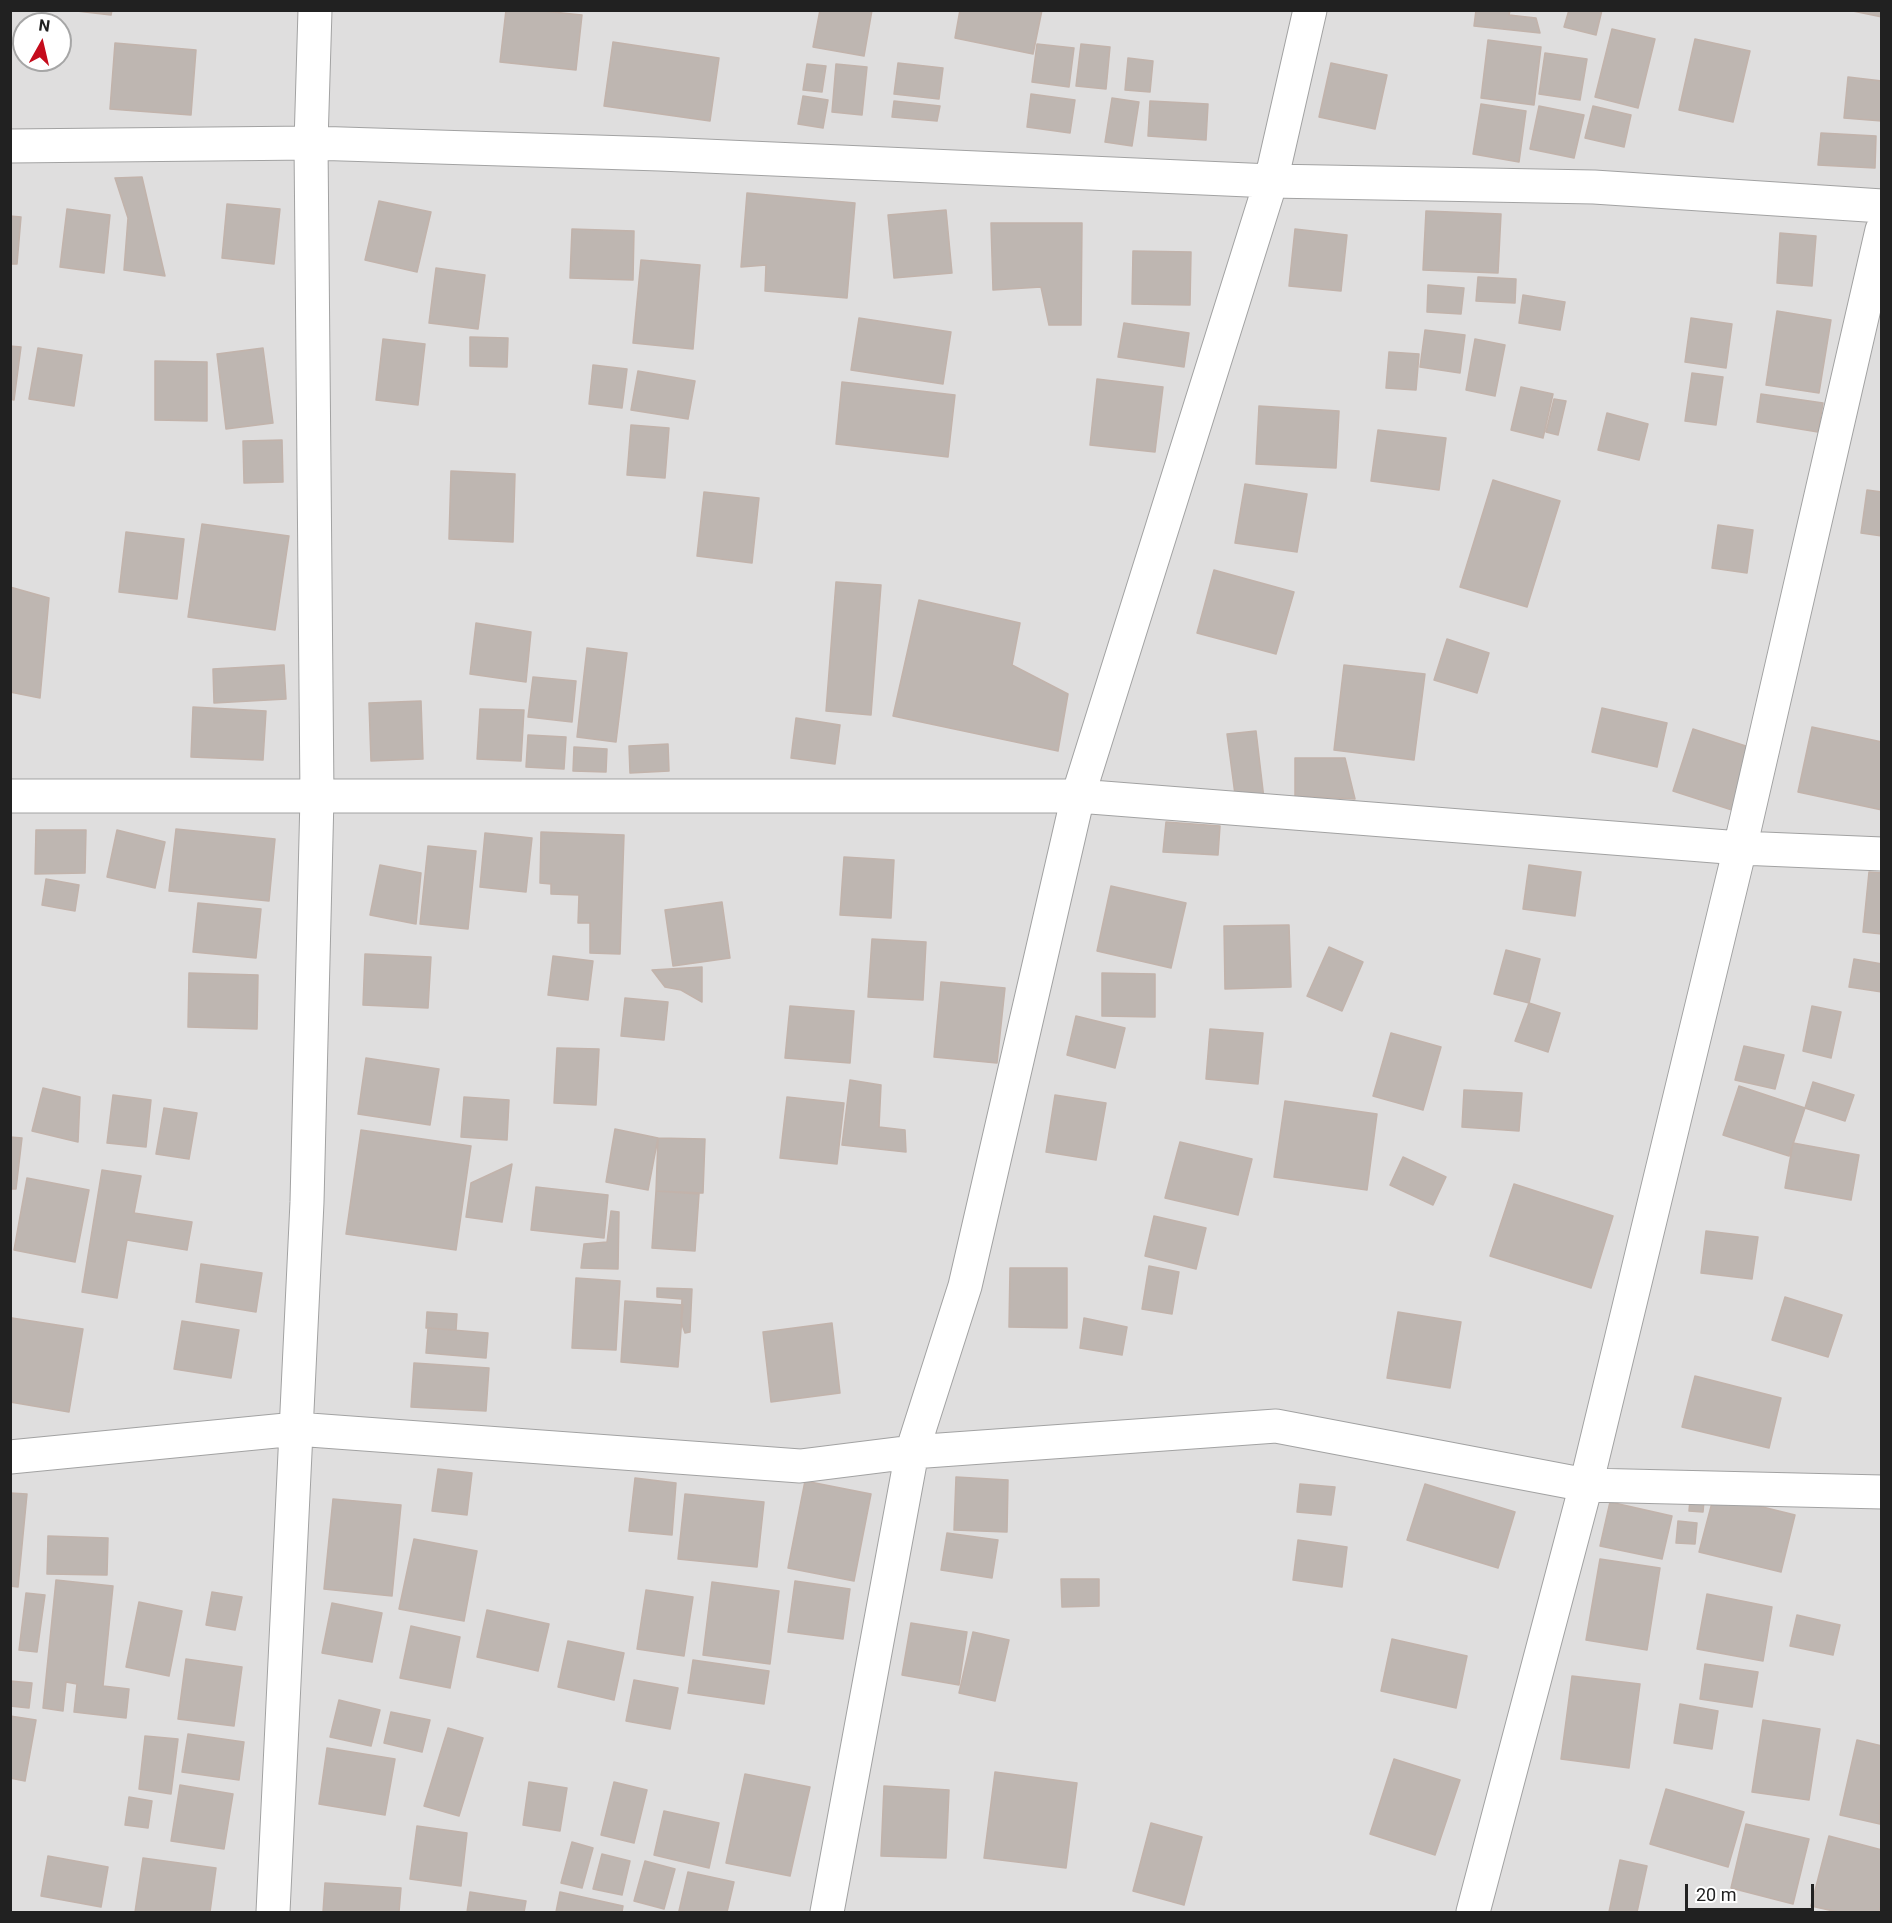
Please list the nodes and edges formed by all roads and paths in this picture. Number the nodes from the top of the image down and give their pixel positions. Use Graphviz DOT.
graph roads {
  1 [pos="315,10"];
  2 [pos="1310,10"];
  3 [pos="311,143"];
  4 [pos="10,146"];
  5 [pos="1271,181"];
  6 [pos="1881,206"];
  7 [pos="1881,230"];
  8 [pos="10,796"];
  9 [pos="317,796"];
  10 [pos="1078,796"];
  11 [pos="1740,848"];
  12 [pos="1881,854"];
  13 [pos="296,1429"];
  14 [pos="912,1452"];
  15 [pos="10,1457"];
  16 [pos="1586,1485"];
  17 [pos="1881,1491"];
  18 [pos="273,1912"];
  19 [pos="827,1912"];
  20 [pos="1473,1912"];
  1 -- 3 [label="street"];
  2 -- 5 [label="street"];
  3 -- 4 [label="street"];
  3 -- 5 [label="street"];
  3 -- 9 [label="street"];
  5 -- 6 [label="street"];
  5 -- 10 [label="street"];
  7 -- 11 [label="street"];
  8 -- 9 [label="street"];
  9 -- 10 [label="street"];
  9 -- 13 [label="street"];
  10 -- 11 [label="street"];
  10 -- 14 [label="street"];
  11 -- 12 [label="street"];
  11 -- 16 [label="street"];
  13 -- 14 [label="street"];
  13 -- 15 [label="street"];
  13 -- 18 [label="street"];
  14 -- 16 [label="street"];
  14 -- 19 [label="street"];
  16 -- 17 [label="street"];
  16 -- 20 [label="street"];
}
